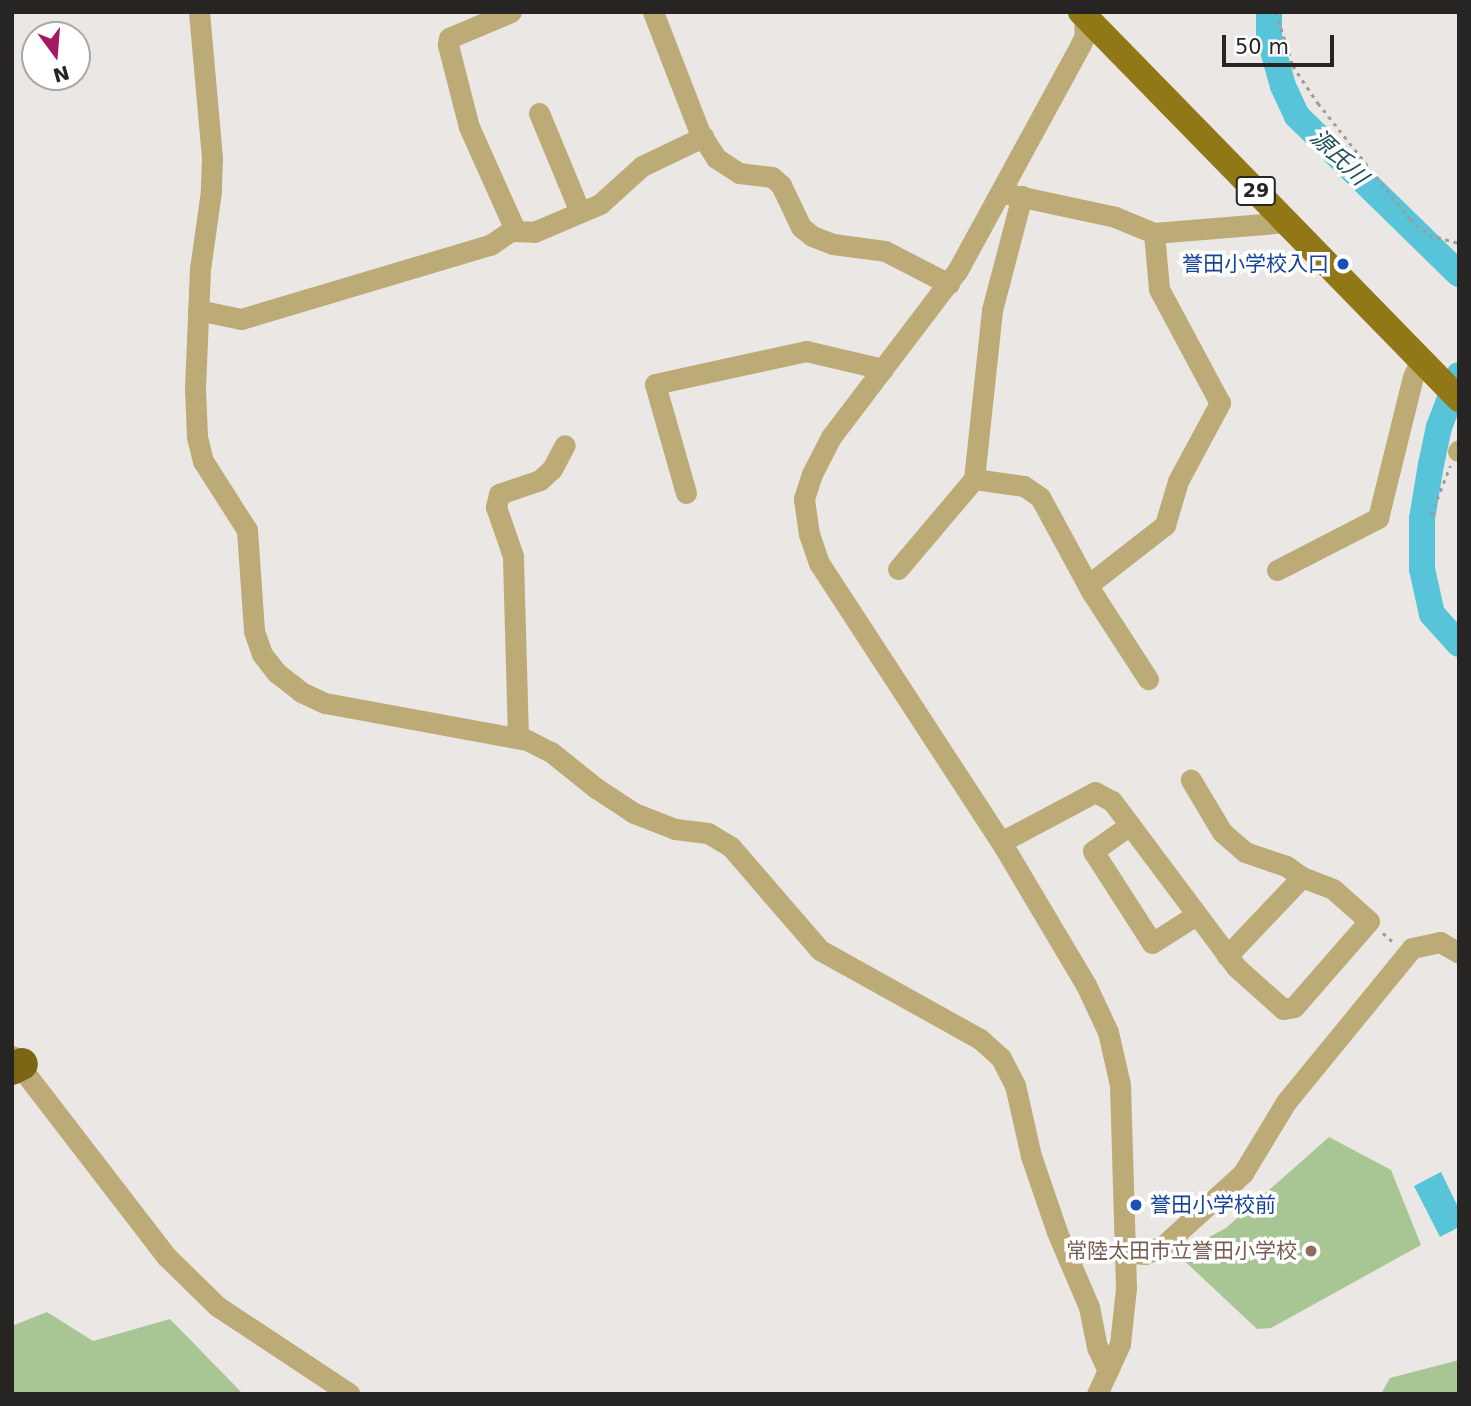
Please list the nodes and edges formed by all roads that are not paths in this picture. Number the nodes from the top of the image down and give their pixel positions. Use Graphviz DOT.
graph roads {
  1 [pos="200,12"];
  2 [pos="511,12"];
  3 [pos="653,12"];
  4 [pos="1083,13"];
  5 [pos="540,113"];
  6 [pos="703,137"];
  7 [pos="999,195"];
  8 [pos="1023,196"];
  9 [pos="580,212"];
  10 [pos="1287,222"];
  11 [pos="512,231"];
  12 [pos="1154,233"];
  13 [pos="949,284"];
  14 [pos="198,310"];
  15 [pos="1424,363"];
  16 [pos="883,369"];
  17 [pos="1459,399"];
  18 [pos="565,445"];
  19 [pos="974,479"];
  20 [pos="686,493"];
  21 [pos="898,569"];
  22 [pos="1277,570"];
  23 [pos="1088,585"];
  24 [pos="1148,678"];
  25 [pos="519,738"];
  26 [pos="1191,780"];
  27 [pos="1129,825"];
  28 [pos="1001,842"];
  29 [pos="1302,877"];
  30 [pos="1196,915"];
  31 [pos="1459,953"];
  32 [pos="1227,956"];
  33 [pos="15,1063"];
  34 [pos="1125,1252"];
  35 [pos="1108,1371"];
  36 [pos="350,1394"];
  37 [pos="1097,1394"];
  1 -- 14 [label="street"];
  2 -- 11 [label="street"];
  3 -- 6 [label="street"];
  4 -- 7 [label="street"];
  4 -- 10 [label="main road, 29"];
  5 -- 9 [label="street"];
  6 -- 9 [label="street"];
  6 -- 13 [label="street"];
  7 -- 8 [label="street"];
  7 -- 13 [label="street"];
  8 -- 12 [label="street"];
  8 -- 19 [label="street"];
  9 -- 11 [label="street"];
  10 -- 12 [label="street"];
  10 -- 15 [label="main road, 29"];
  11 -- 14 [label="street"];
  12 -- 23 [label="street"];
  13 -- 16 [label="street"];
  14 -- 25 [label="street"];
  15 -- 17 [label="main road, 29"];
  15 -- 22 [label="street"];
  16 -- 20 [label="street"];
  16 -- 28 [label="street"];
  18 -- 25 [label="street"];
  19 -- 21 [label="street"];
  19 -- 23 [label="street"];
  23 -- 24 [label="street"];
  25 -- 35 [label="street"];
  26 -- 29 [label="street"];
  27 -- 28 [label="street"];
  27 -- 30 [label="street"];
  27 -- 30 [label="street"];
  28 -- 34 [label="street"];
  29 -- 32 [label="street"];
  29 -- 32 [label="street"];
  30 -- 32 [label="street"];
  31 -- 34 [label="street"];
  33 -- 36 [label="street"];
  34 -- 35 [label="street"];
  35 -- 37 [label="street"];
}
